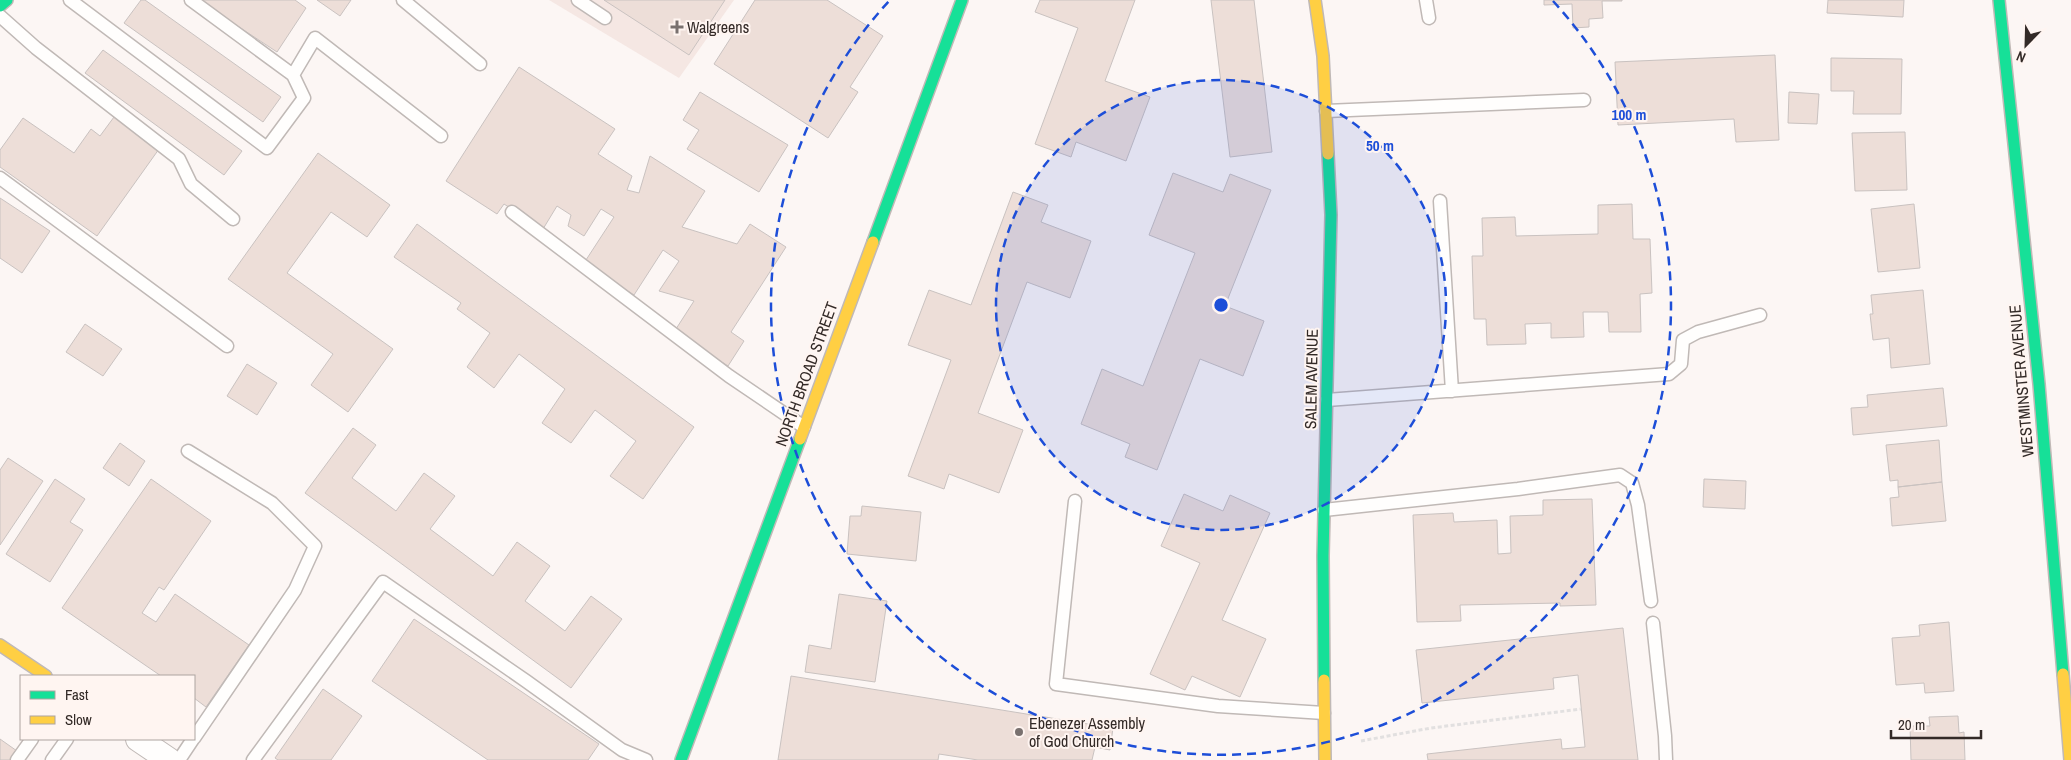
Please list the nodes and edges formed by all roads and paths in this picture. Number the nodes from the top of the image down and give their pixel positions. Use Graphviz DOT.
graph roads {
  1 [pos="7,0"];
  2 [pos="70,0"];
  3 [pos="191,0"];
  4 [pos="403,0"];
  5 [pos="578,0"];
  6 [pos="962,0"];
  7 [pos="1315,0"];
  8 [pos="1426,0"];
  9 [pos="1999,0"];
  10 [pos="0,6"];
  11 [pos="0,16"];
  12 [pos="605,18"];
  13 [pos="1429,18"];
  14 [pos="480,64"];
  15 [pos="293,75"];
  16 [pos="1584,100"];
  17 [pos="1326,111"];
  18 [pos="441,136"];
  19 [pos="0,178"];
  20 [pos="1440,201"];
  21 [pos="512,212"];
  22 [pos="233,219"];
  23 [pos="1760,315"];
  24 [pos="227,346"];
  25 [pos="1452,391"];
  26 [pos="1327,400"];
  27 [pos="804,427"];
  28 [pos="188,451"];
  29 [pos="1075,501"];
  30 [pos="1324,510"];
  31 [pos="1651,601"];
  32 [pos="1653,622"];
  33 [pos="0,645"];
  34 [pos="45,675"];
  35 [pos="1581,710"];
  36 [pos="1324,713"];
  37 [pos="195,735"];
  38 [pos="31,740"];
  39 [pos="66,740"];
  40 [pos="139,740"];
  41 [pos="192,740"];
  42 [pos="1361,741"];
  43 [pos="17,760"];
  44 [pos="52,760"];
  45 [pos="169,760"];
  46 [pos="179,760"];
  47 [pos="253,760"];
  48 [pos="646,760"];
  49 [pos="681,760"];
  50 [pos="1325,760"];
  51 [pos="1666,760"];
  52 [pos="2070,760"];
  1 -- 10 [label="street"];
  2 -- 15 [label="lane"];
  3 -- 15 [label="lane"];
  4 -- 14 [label="lane"];
  5 -- 12 [label="lane"];
  6 -- 27 [label="street, NORTH BROAD STREET"];
  7 -- 17 [label="street, SALEM AVENUE"];
  8 -- 13 [label="lane"];
  9 -- 52 [label="street, WESTMINSTER AVENUE"];
  11 -- 22 [label="lane"];
  15 -- 18 [label="lane"];
  16 -- 17 [label="lane"];
  17 -- 26 [label="street, SALEM AVENUE"];
  19 -- 24 [label="lane"];
  20 -- 25 [label="lane"];
  21 -- 27 [label="lane"];
  23 -- 25 [label="lane"];
  25 -- 26 [label="lane"];
  26 -- 30 [label="street, SALEM AVENUE"];
  27 -- 49 [label="street, NORTH BROAD STREET"];
  28 -- 37 [label="lane"];
  29 -- 36 [label="lane"];
  30 -- 31 [label="lane"];
  30 -- 36 [label="street, SALEM AVENUE"];
  32 -- 51 [label="lane"];
  33 -- 34 [label="street"];
  35 -- 42 [label="path"];
  36 -- 50 [label="street, SALEM AVENUE"];
  38 -- 43 [label="lane"];
  39 -- 44 [label="lane"];
  40 -- 45 [label="street"];
  41 -- 46 [label="lane"];
  47 -- 48 [label="lane"];
}
